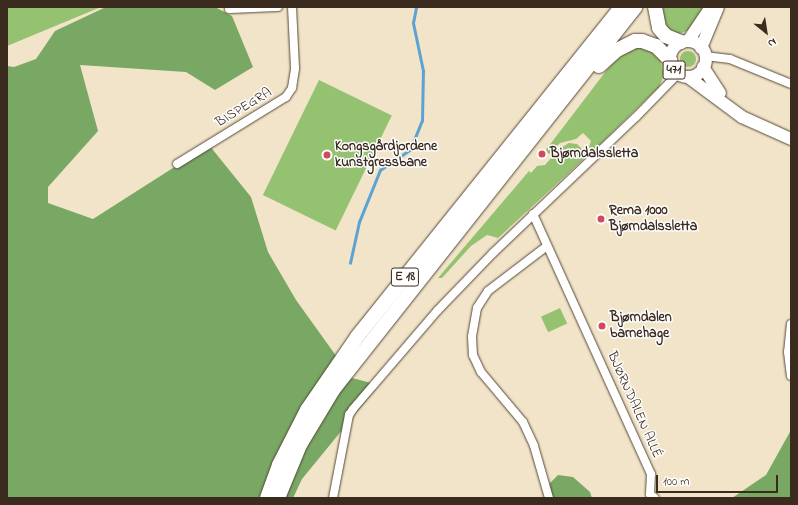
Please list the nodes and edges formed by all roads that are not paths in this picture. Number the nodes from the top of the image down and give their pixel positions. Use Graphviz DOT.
graph roads {
  1 [pos="278,7"];
  2 [pos="292,7"];
  3 [pos="608,7"];
  4 [pos="621,7"];
  5 [pos="636,7"];
  6 [pos="655,7"];
  7 [pos="711,7"];
  8 [pos="718,7"];
  9 [pos="229,9"];
  10 [pos="685,42"];
  11 [pos="703,57"];
  12 [pos="670,60"];
  13 [pos="570,73"];
  14 [pos="683,75"];
  15 [pos="791,84"];
  16 [pos="566,96"];
  17 [pos="791,135"];
  18 [pos="791,139"];
  19 [pos="177,164"];
  20 [pos="533,214"];
  21 [pos="547,246"];
  22 [pos="791,324"];
  23 [pos="791,376"];
  24 [pos="267,498"];
  25 [pos="278,498"];
  26 [pos="333,498"];
  27 [pos="549,498"];
  28 [pos="655,498"];
  1 -- 9 [label="street"];
  2 -- 19 [label="street, BISPEGRA"];
  3 -- 13 [label="highway, E 18"];
  4 -- 13 [label="highway, E 18"];
  5 -- 16 [label="highway, E 18"];
  6 -- 10 [label="highway"];
  7 -- 10 [label="main road, 471"];
  8 -- 11 [label="main road, 471"];
  10 -- 11 [label="main road, 471"];
  10 -- 12 [label="main road, 471"];
  11 -- 14 [label="main road, 471"];
  11 -- 15 [label="street"];
  11 -- 17 [label="main road, 471"];
  12 -- 14 [label="main road, 471"];
  12 -- 16 [label="highway, E 18"];
  13 -- 24 [label="highway, E 18"];
  14 -- 18 [label="main road, 471"];
  14 -- 20 [label="street"];
  16 -- 25 [label="highway, E 18"];
  20 -- 21 [label="street, BJØRNDALEN ALLÉ"];
  20 -- 26 [label="street"];
  21 -- 27 [label="street"];
  21 -- 28 [label="street, BJØRNDALEN ALLÉ"];
  22 -- 23 [label="street"];
}
